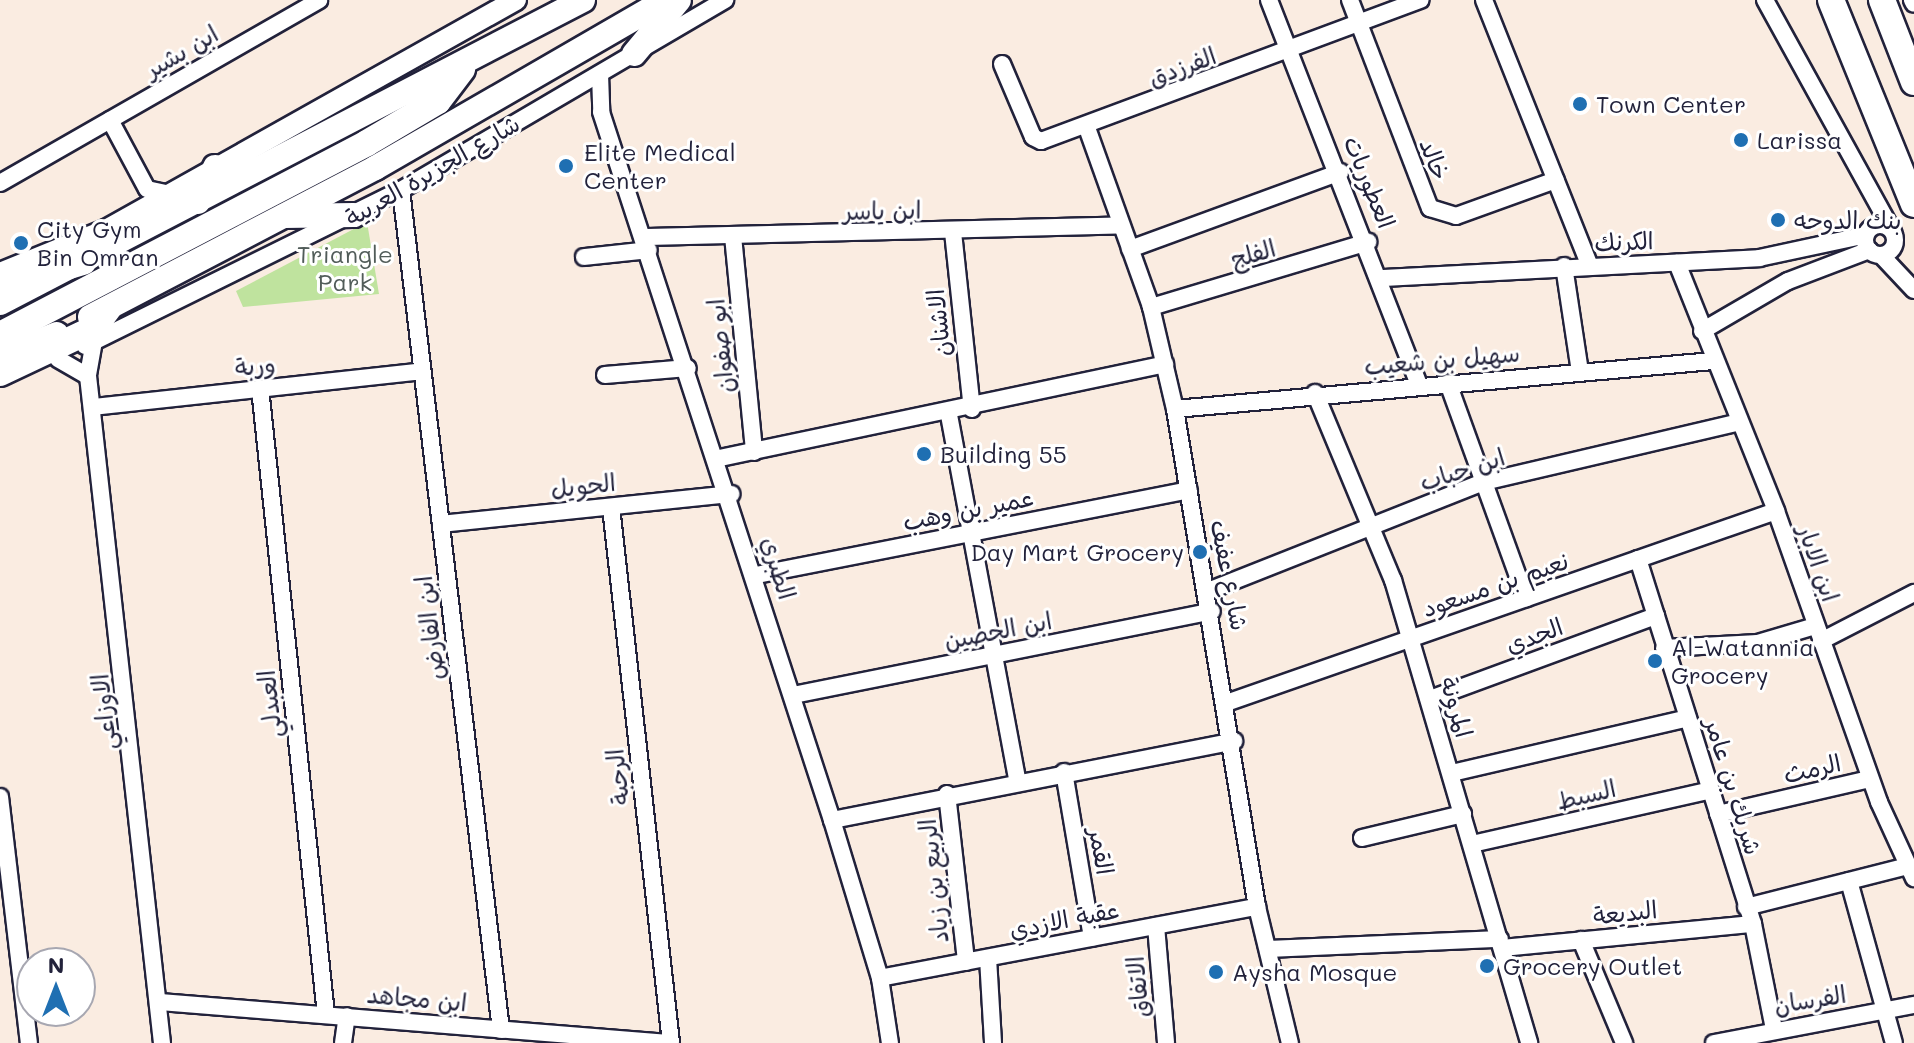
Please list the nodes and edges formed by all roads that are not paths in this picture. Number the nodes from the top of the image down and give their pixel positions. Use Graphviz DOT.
graph roads {
  1 [pos="319,0"];
  2 [pos="516,0"];
  3 [pos="583,0"];
  4 [pos="666,0"];
  5 [pos="679,0"];
  6 [pos="725,0"];
  7 [pos="1269,0"];
  8 [pos="1350,0"];
  9 [pos="1421,0"];
  10 [pos="1484,0"];
  11 [pos="1765,0"];
  12 [pos="1831,0"];
  13 [pos="1882,0"];
  14 [pos="1359,24"];
  15 [pos="1291,52"];
  16 [pos="634,54"];
  17 [pos="1002,64"];
  18 [pos="462,69"];
  19 [pos="600,74"];
  20 [pos="1914,82"];
  21 [pos="574,89"];
  22 [pos="601,112"];
  23 [pos="110,120"];
  24 [pos="1086,125"];
  25 [pos="215,167"];
  26 [pos="1340,172"];
  27 [pos="1556,180"];
  28 [pos="0,183"];
  29 [pos="1870,185"];
  30 [pos="401,190"];
  31 [pos="170,194"];
  32 [pos="198,202"];
  33 [pos="1914,204"];
  34 [pos="364,209"];
  35 [pos="282,216"];
  36 [pos="402,221"];
  37 [pos="1120,225"];
  38 [pos="953,232"];
  39 [pos="1893,232"];
  40 [pos="733,236"];
  41 [pos="1368,242"];
  42 [pos="1871,243"];
  43 [pos="647,244"];
  44 [pos="1130,249"];
  45 [pos="584,257"];
  46 [pos="83,262"];
  47 [pos="1677,263"];
  48 [pos="1564,266"];
  49 [pos="1590,266"];
  50 [pos="0,273"];
  51 [pos="1382,278"];
  52 [pos="0,287"];
  53 [pos="1914,290"];
  54 [pos="0,303"];
  55 [pos="1151,307"];
  56 [pos="108,309"];
  57 [pos="1702,331"];
  58 [pos="0,335"];
  59 [pos="94,341"];
  60 [pos="0,357"];
  61 [pos="58,359"];
  62 [pos="1713,361"];
  63 [pos="1165,364"];
  64 [pos="688,368"];
  65 [pos="422,371"];
  66 [pos="1580,372"];
  67 [pos="0,373"];
  68 [pos="605,375"];
  69 [pos="88,376"];
  70 [pos="1448,383"];
  71 [pos="0,384"];
  72 [pos="1419,385"];
  73 [pos="260,388"];
  74 [pos="1315,393"];
  75 [pos="93,407"];
  76 [pos="972,409"];
  77 [pos="1175,409"];
  78 [pos="949,415"];
  79 [pos="1739,422"];
  80 [pos="754,452"];
  81 [pos="720,458"];
  82 [pos="1484,482"];
  83 [pos="1189,490"];
  84 [pos="731,494"];
  85 [pos="611,507"];
  86 [pos="1776,511"];
  87 [pos="441,524"];
  88 [pos="1370,528"];
  89 [pos="970,533"];
  90 [pos="1638,559"];
  91 [pos="756,575"];
  92 [pos="1208,591"];
  93 [pos="1914,593"];
  94 [pos="1526,598"];
  95 [pos="1212,611"];
  96 [pos="1656,616"];
  97 [pos="1818,633"];
  98 [pos="1412,638"];
  99 [pos="1664,648"];
  100 [pos="990,656"];
  101 [pos="793,695"];
  102 [pos="1430,699"];
  103 [pos="1229,702"];
  104 [pos="1688,718"];
  105 [pos="1234,741"];
  106 [pos="1064,772"];
  107 [pos="1452,773"];
  108 [pos="1017,779"];
  109 [pos="1870,779"];
  110 [pos="1711,790"];
  111 [pos="947,794"];
  112 [pos="0,797"];
  113 [pos="1463,814"];
  114 [pos="1718,814"];
  115 [pos="832,820"];
  116 [pos="1362,838"];
  117 [pos="1472,844"];
  118 [pos="1911,872"];
  119 [pos="1849,881"];
  120 [pos="1257,907"];
  121 [pos="1746,907"];
  122 [pos="1753,924"];
  123 [pos="1156,926"];
  124 [pos="1092,938"];
  125 [pos="1581,940"];
  126 [pos="1501,944"];
  127 [pos="1268,949"];
  128 [pos="988,958"];
  129 [pos="966,962"];
  130 [pos="880,978"];
  131 [pos="160,1002"];
  132 [pos="1914,1005"];
  133 [pos="1889,1011"];
  134 [pos="326,1015"];
  135 [pos="347,1016"];
  136 [pos="501,1030"];
  137 [pos="1787,1033"];
  138 [pos="29,1043"];
  139 [pos="162,1043"];
  140 [pos="343,1043"];
  141 [pos="670,1043"];
  142 [pos="890,1043"];
  143 [pos="993,1043"];
  144 [pos="1166,1043"];
  145 [pos="1290,1043"];
  146 [pos="1529,1043"];
  147 [pos="1624,1043"];
  148 [pos="1714,1043"];
  149 [pos="1894,1043"];
  1 -- 23 [label="street, ابن بشير"];
  2 -- 25 [label="street"];
  3 -- 18 [label="main road"];
  4 -- 35 [label="main road, شارع الجزيرة العربية"];
  5 -- 16 [label="main road"];
  6 -- 16 [label="street, شارع الجزيرة العربية"];
  7 -- 15 [label="street, العطوريات"];
  8 -- 14 [label="street, خالد"];
  9 -- 14 [label="street, الفرزدق"];
  10 -- 27 [label="street"];
  11 -- 29 [label="street"];
  12 -- 33 [label="main road"];
  13 -- 20 [label="main road"];
  14 -- 15 [label="street, الفرزدق"];
  14 -- 27 [label="street, خالد"];
  15 -- 24 [label="street, الفرزدق"];
  15 -- 26 [label="street, العطوريات"];
  16 -- 19 [label="street, شارع الجزيرة العربية"];
  17 -- 24 [label="street, الفرزدق"];
  18 -- 32 [label="main road"];
  18 -- 58 [label="main road"];
  19 -- 21 [label="street, شارع الجزيرة العربية"];
  19 -- 22 [label="street, الطبري"];
  21 -- 22 [label="street"];
  21 -- 30 [label="street, شارع الجزيرة العربية"];
  22 -- 43 [label="street, الطبري"];
  23 -- 28 [label="street, ابن بشير"];
  23 -- 31 [label="street"];
  24 -- 37 [label="street, شارع عفيف"];
  25 -- 31 [label="street"];
  25 -- 32 [label="main road"];
  26 -- 41 [label="street, العطوريات"];
  26 -- 44 [label="street"];
  27 -- 49 [label="street"];
  29 -- 39 [label="street"];
  29 -- 42 [label="street"];
  30 -- 34 [label="street, شارع الجزيرة العربية"];
  30 -- 36 [label="street, ابن الفارض"];
  31 -- 50 [label="street"];
  32 -- 46 [label="main road"];
  34 -- 35 [label="main road"];
  34 -- 36 [label="street"];
  34 -- 59 [label="street, شارع الجزيرة العربية"];
  35 -- 56 [label="main road, شارع الجزيرة العربية"];
  36 -- 65 [label="street, ابن الفارض"];
  37 -- 38 [label="street, ابن ياسر"];
  37 -- 44 [label="street, شارع عفيف"];
  38 -- 40 [label="street, ابن ياسر"];
  38 -- 76 [label="street, الاشنان"];
  39 -- 42 [label="street"];
  39 -- 42 [label="street"];
  40 -- 43 [label="street, ابن ياسر"];
  40 -- 80 [label="street, ابو صفوان"];
  41 -- 51 [label="street, العطوريات"];
  41 -- 55 [label="street, الفلج"];
  42 -- 47 [label="street, الكرنك"];
  42 -- 53 [label="street"];
  42 -- 57 [label="street"];
  43 -- 45 [label="street, ابن ياسر"];
  43 -- 64 [label="street, الطبري"];
  44 -- 55 [label="street, شارع عفيف"];
  46 -- 52 [label="main road"];
  46 -- 54 [label="main road"];
  47 -- 49 [label="street, الكرنك"];
  47 -- 57 [label="street, ابن الابار"];
  48 -- 49 [label="street, الكرنك"];
  48 -- 51 [label="street, الكرنك"];
  48 -- 66 [label="street"];
  51 -- 72 [label="street, العطوريات"];
  55 -- 63 [label="street, شارع عفيف"];
  56 -- 60 [label="main road, شارع الجزيرة العربية"];
  56 -- 67 [label="main road"];
  57 -- 62 [label="street, ابن الابار"];
  59 -- 61 [label="street, شارع الجزيرة العربية"];
  59 -- 69 [label="street, الاوزاعي"];
  61 -- 69 [label="street"];
  61 -- 71 [label="street, شارع الجزيرة العربية"];
  62 -- 66 [label="street, سهيل بن شعيب"];
  62 -- 79 [label="street, ابن الابار"];
  63 -- 76 [label="street"];
  63 -- 77 [label="street, شارع عفيف"];
  64 -- 68 [label="street"];
  64 -- 81 [label="street, الطبري"];
  65 -- 73 [label="street, وربة"];
  65 -- 87 [label="street, ابن الفارض"];
  66 -- 70 [label="street, سهيل بن شعيب"];
  69 -- 75 [label="street, الاوزاعي"];
  70 -- 72 [label="street, سهيل بن شعيب"];
  70 -- 82 [label="street"];
  72 -- 74 [label="street, سهيل بن شعيب"];
  73 -- 75 [label="street, وربة"];
  73 -- 134 [label="street, العبدلي"];
  74 -- 77 [label="street, سهيل بن شعيب"];
  74 -- 88 [label="street, المرونة"];
  75 -- 131 [label="street, الاوزاعي"];
  76 -- 78 [label="street"];
  77 -- 83 [label="street, شارع عفيف"];
  78 -- 80 [label="street"];
  78 -- 89 [label="street"];
  79 -- 82 [label="street, ابن حباب"];
  79 -- 86 [label="street, ابن الابار"];
  80 -- 81 [label="street"];
  81 -- 84 [label="street, الطبري"];
  82 -- 88 [label="street, ابن حباب"];
  82 -- 94 [label="street"];
  83 -- 89 [label="street, عمير بن وهب"];
  83 -- 92 [label="street, شارع عفيف"];
  84 -- 85 [label="street, الحويل"];
  84 -- 91 [label="street, الطبري"];
  85 -- 87 [label="street, الحويل"];
  85 -- 141 [label="street, الرحبة"];
  86 -- 90 [label="street, نعيم بن مسعود"];
  86 -- 97 [label="street, ابن الابار"];
  87 -- 136 [label="street, ابن الفارض"];
  88 -- 92 [label="street, ابن حباب"];
  88 -- 98 [label="street, المرونة"];
  89 -- 91 [label="street, عمير بن وهب"];
  89 -- 100 [label="street"];
  90 -- 94 [label="street, نعيم بن مسعود"];
  90 -- 96 [label="street, شريك بن عامر"];
  91 -- 101 [label="street, الطبري"];
  92 -- 95 [label="street, شارع عفيف"];
  93 -- 97 [label="street"];
  94 -- 98 [label="street, نعيم بن مسعود"];
  95 -- 100 [label="street, ابن الحصين"];
  95 -- 103 [label="street, شارع عفيف"];
  96 -- 99 [label="street, شريك بن عامر"];
  96 -- 102 [label="street, الجدي"];
  97 -- 99 [label="street"];
  97 -- 109 [label="street, ابن الابار"];
  98 -- 102 [label="street, المرونة"];
  98 -- 103 [label="street, نعيم بن مسعود"];
  99 -- 104 [label="street, شريك بن عامر"];
  100 -- 101 [label="street, ابن الحصين"];
  100 -- 108 [label="street"];
  101 -- 115 [label="street, الطبري"];
  102 -- 107 [label="street, المرونة"];
  103 -- 105 [label="street, شارع عفيف"];
  104 -- 107 [label="street"];
  104 -- 110 [label="street, شريك بن عامر"];
  105 -- 106 [label="street"];
  105 -- 120 [label="street, شارع عفيف"];
  106 -- 108 [label="street"];
  106 -- 124 [label="street, القمر"];
  107 -- 113 [label="street, المرونة"];
  108 -- 111 [label="street"];
  109 -- 114 [label="street, الرمث"];
  109 -- 118 [label="street, ابن الابار"];
  110 -- 114 [label="street, شريك بن عامر"];
  110 -- 117 [label="street, السبط"];
  111 -- 115 [label="street"];
  111 -- 129 [label="street, الربيع بن زياد"];
  112 -- 138 [label="street"];
  113 -- 116 [label="street"];
  113 -- 117 [label="street, المرونة"];
  114 -- 121 [label="street, شريك بن عامر"];
  115 -- 130 [label="street, الطبري"];
  117 -- 126 [label="street, المرونة"];
  118 -- 119 [label="street"];
  119 -- 121 [label="street"];
  119 -- 133 [label="street"];
  120 -- 123 [label="street, عقبة الازدي"];
  120 -- 127 [label="street, شارع عفيف"];
  121 -- 122 [label="street, شريك بن عامر"];
  122 -- 125 [label="street, البديعة"];
  122 -- 137 [label="street, شريك بن عامر"];
  123 -- 124 [label="street, عقبة الازدي"];
  123 -- 144 [label="street, الاتفاق"];
  124 -- 128 [label="street, عقبة الازدي"];
  125 -- 126 [label="street, البديعة"];
  125 -- 147 [label="street"];
  126 -- 127 [label="street, البديعة"];
  126 -- 146 [label="street, المرونة"];
  127 -- 145 [label="street, شارع عفيف"];
  128 -- 129 [label="street, عقبة الازدي"];
  128 -- 143 [label="street"];
  129 -- 130 [label="street, عقبة الازدي"];
  130 -- 142 [label="street, الطبري"];
  131 -- 134 [label="street, ابن مجاهد"];
  131 -- 139 [label="street, الاوزاعي"];
  132 -- 133 [label="street, الفرسان"];
  133 -- 137 [label="street, الفرسان"];
  133 -- 149 [label="street"];
  134 -- 135 [label="street, ابن مجاهد"];
  135 -- 136 [label="street, ابن مجاهد"];
  135 -- 140 [label="street"];
  136 -- 141 [label="street, ابن مجاهد"];
  137 -- 148 [label="street, الفرسان"];
}
